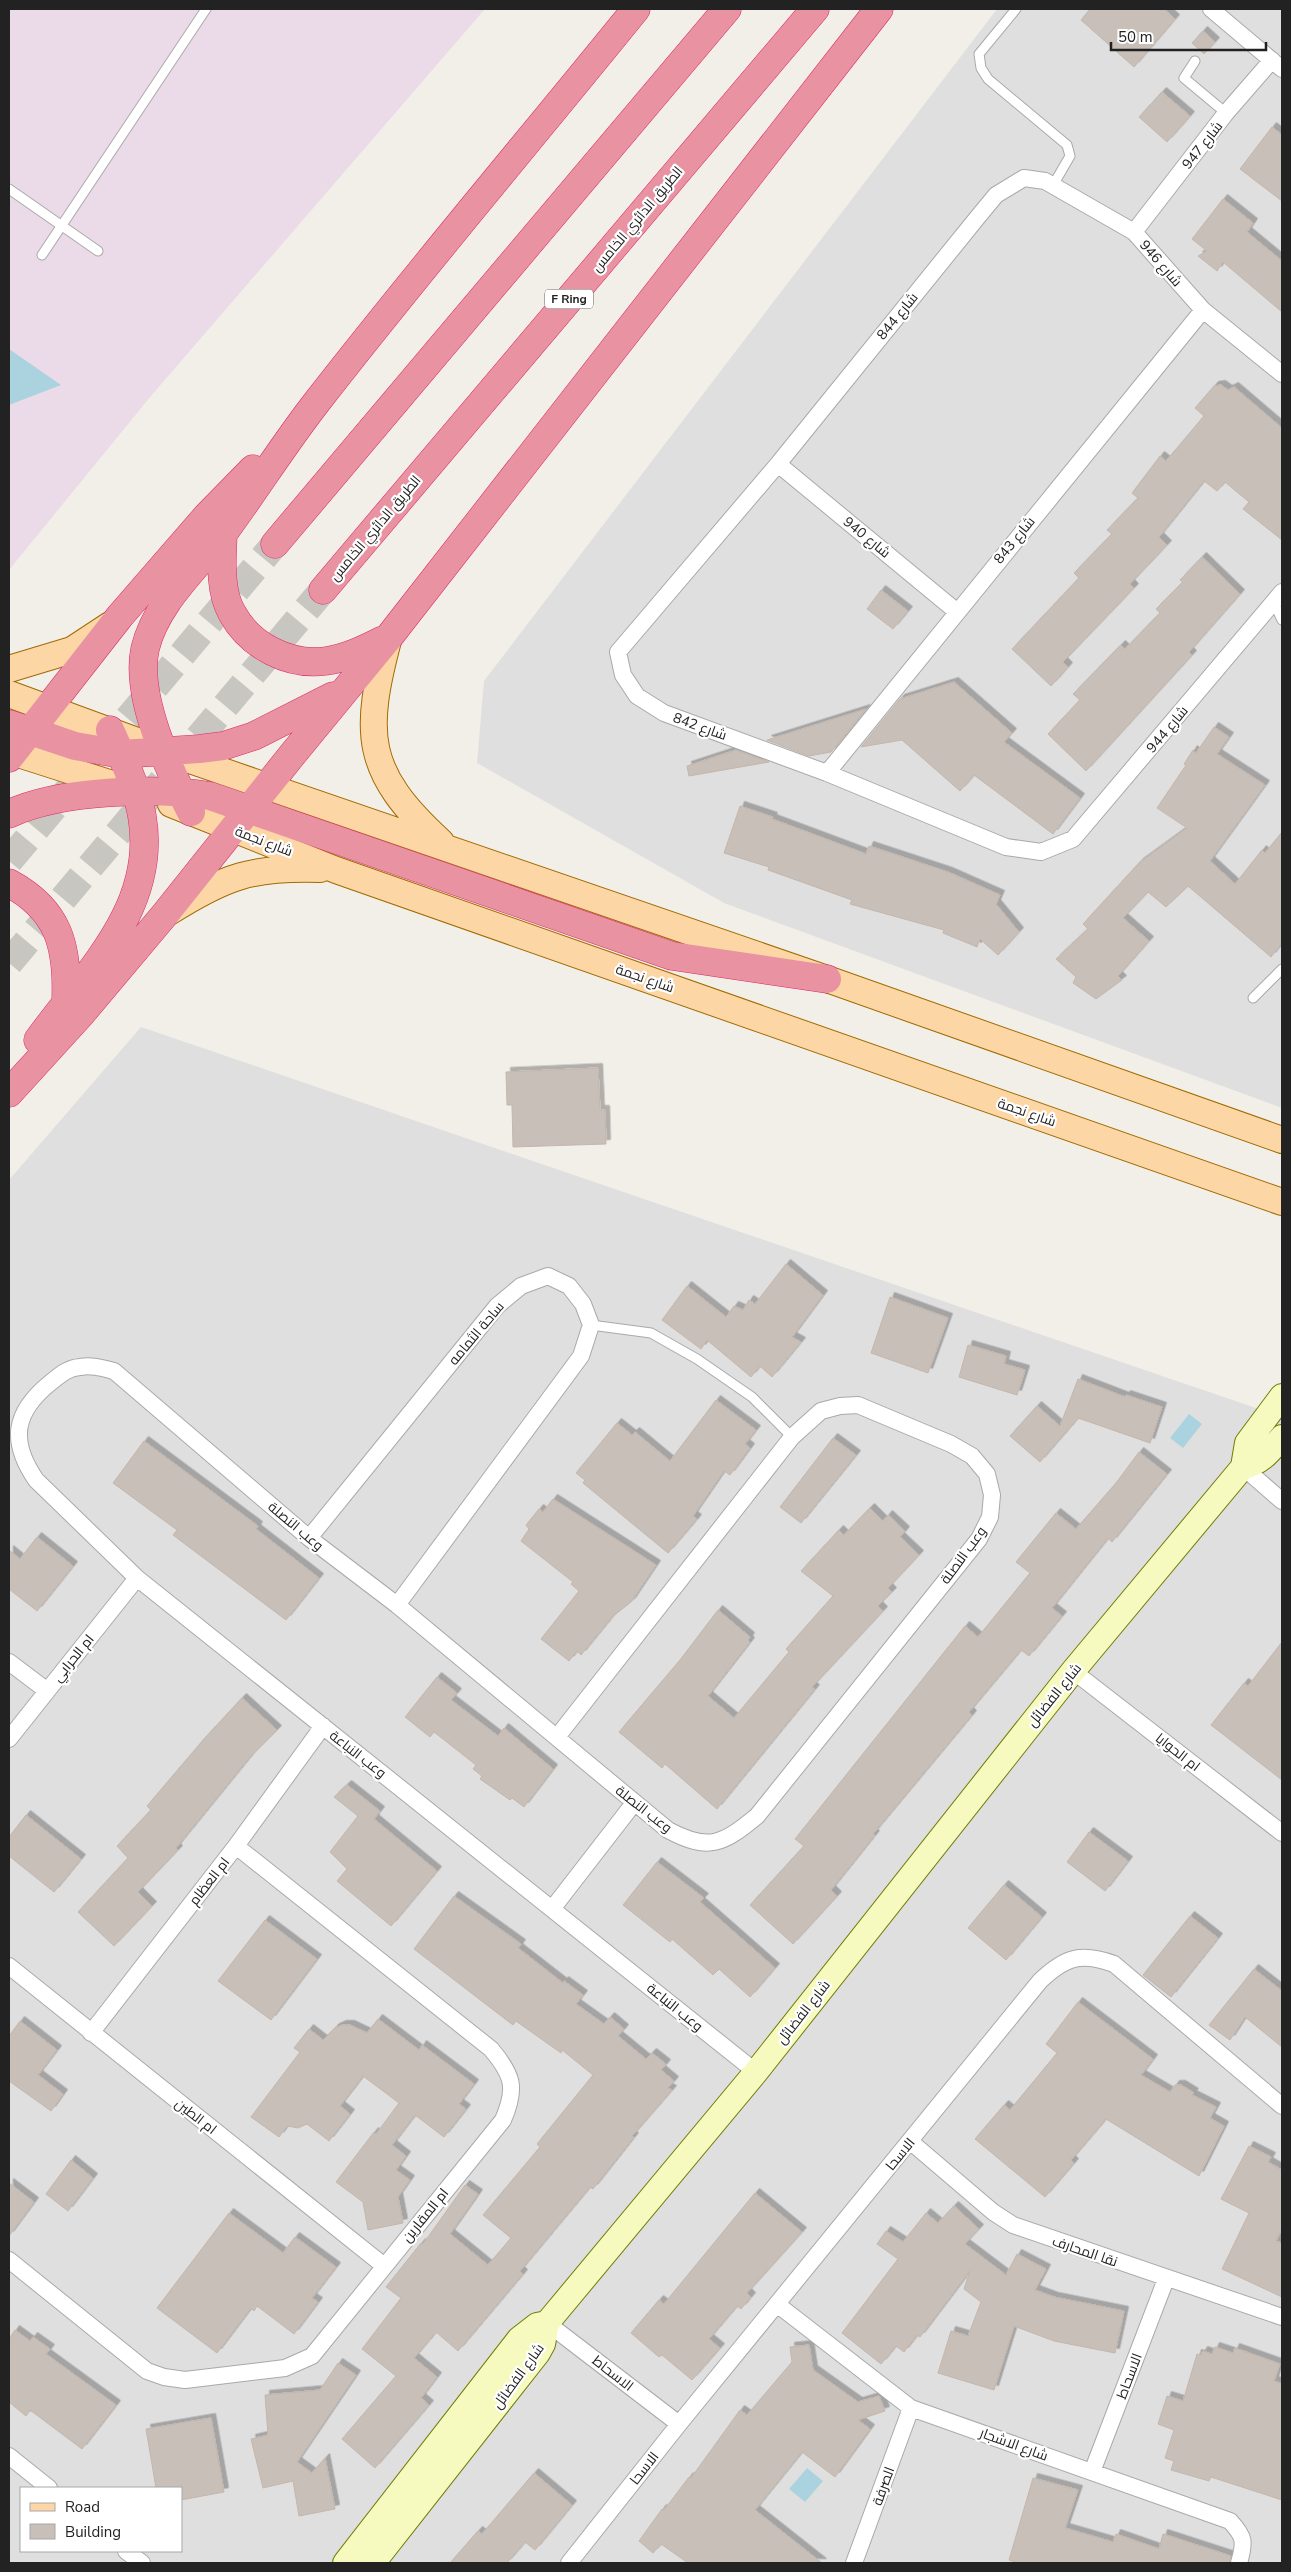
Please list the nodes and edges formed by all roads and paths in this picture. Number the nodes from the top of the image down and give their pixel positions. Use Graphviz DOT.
graph roads {
  1 [pos="206,9"];
  2 [pos="636,9"];
  3 [pos="727,9"];
  4 [pos="815,9"];
  5 [pos="880,9"];
  6 [pos="892,9"];
  7 [pos="1016,9"];
  8 [pos="1211,9"];
  9 [pos="852,45"];
  10 [pos="1195,61"];
  11 [pos="1277,64"];
  12 [pos="1226,114"];
  13 [pos="1024,178"];
  14 [pos="1052,187"];
  15 [pos="9,189"];
  16 [pos="61,226"];
  17 [pos="1134,232"];
  18 [pos="98,251"];
  19 [pos="42,255"];
  20 [pos="1203,310"];
  21 [pos="1282,374"];
  22 [pos="315,404"];
  23 [pos="778,464"];
  24 [pos="223,534"];
  25 [pos="275,544"];
  26 [pos="323,590"];
  27 [pos="1278,598"];
  28 [pos="956,611"];
  29 [pos="120,616"];
  30 [pos="1282,620"];
  31 [pos="389,637"];
  32 [pos="9,669"];
  33 [pos="349,686"];
  34 [pos="9,694"];
  35 [pos="49,708"];
  36 [pos="19,728"];
  37 [pos="115,742"];
  38 [pos="164,752"];
  39 [pos="10,754"];
  40 [pos="827,773"];
  41 [pos="267,786"];
  42 [pos="136,791"];
  43 [pos="186,802"];
  44 [pos="250,808"];
  45 [pos="9,814"];
  46 [pos="233,829"];
  47 [pos="447,848"];
  48 [pos="1041,852"];
  49 [pos="336,870"];
  50 [pos="9,882"];
  51 [pos="166,913"];
  52 [pos="1282,968"];
  53 [pos="827,979"];
  54 [pos="1253,998"];
  55 [pos="66,1000"];
  56 [pos="9,1079"];
  57 [pos="9,1092"];
  58 [pos="1282,1140"];
  59 [pos="1279,1202"];
  60 [pos="592,1325"];
  61 [pos="1282,1396"];
  62 [pos="30,1402"];
  63 [pos="792,1437"];
  64 [pos="1282,1437"];
  65 [pos="1243,1467"];
  66 [pos="1282,1501"];
  67 [pos="309,1538"];
  68 [pos="137,1578"];
  69 [pos="397,1605"];
  70 [pos="9,1662"];
  71 [pos="1073,1672"];
  72 [pos="46,1690"];
  73 [pos="323,1726"];
  74 [pos="558,1737"];
  75 [pos="9,1739"];
  76 [pos="634,1803"];
  77 [pos="1282,1833"];
  78 [pos="236,1846"];
  79 [pos="552,1908"];
  80 [pos="9,1966"];
  81 [pos="92,2033"];
  82 [pos="756,2072"];
  83 [pos="1282,2106"];
  84 [pos="911,2142"];
  85 [pos="9,2260"];
  86 [pos="383,2265"];
  87 [pos="1166,2279"];
  88 [pos="778,2305"];
  89 [pos="1282,2317"];
  90 [pos="547,2322"];
  91 [pos="911,2408"];
  92 [pos="679,2424"];
  93 [pos="9,2456"];
  94 [pos="1092,2472"];
  95 [pos="48,2487"];
  96 [pos="127,2552"];
  97 [pos="354,2557"];
  98 [pos="142,2563"];
  99 [pos="374,2563"];
  100 [pos="569,2563"];
  101 [pos="854,2563"];
  102 [pos="1239,2563"];
  1 -- 16 [label="lane"];
  2 -- 22 [label="highway"];
  3 -- 25 [label="highway"];
  4 -- 26 [label="highway, الطريق الدائري الخامس / F Ring"];
  5 -- 9 [label="highway"];
  6 -- 9 [label="highway"];
  7 -- 14 [label="lane"];
  8 -- 11 [label="street, شارع 947"];
  9 -- 31 [label="highway"];
  10 -- 12 [label="lane"];
  11 -- 12 [label="street, شارع 947"];
  12 -- 17 [label="street, شارع 947"];
  13 -- 14 [label="street, شارع 946"];
  13 -- 23 [label="street, شارع 844"];
  14 -- 17 [label="street, شارع 946"];
  15 -- 16 [label="lane"];
  16 -- 18 [label="lane"];
  16 -- 19 [label="lane"];
  17 -- 20 [label="street, شارع 946"];
  20 -- 21 [label="street, شارع 946"];
  20 -- 28 [label="street, شارع 843"];
  22 -- 24 [label="highway"];
  22 -- 29 [label="highway"];
  23 -- 28 [label="street, شارع 940"];
  23 -- 40 [label="street, شارع 842"];
  24 -- 31 [label="highway"];
  24 -- 38 [label="highway"];
  27 -- 30 [label="lane"];
  27 -- 48 [label="street, شارع 944"];
  28 -- 40 [label="street, شارع 843"];
  29 -- 32 [label="main road"];
  29 -- 35 [label="highway"];
  31 -- 33 [label="highway"];
  31 -- 47 [label="main road"];
  33 -- 38 [label="highway"];
  33 -- 41 [label="highway"];
  34 -- 35 [label="main road"];
  35 -- 36 [label="highway"];
  35 -- 37 [label="main road"];
  36 -- 37 [label="highway"];
  36 -- 39 [label="highway"];
  37 -- 38 [label="highway"];
  37 -- 42 [label="highway"];
  38 -- 41 [label="main road"];
  38 -- 43 [label="highway"];
  39 -- 42 [label="main road"];
  40 -- 48 [label="street, شارع 842"];
  41 -- 44 [label="highway"];
  41 -- 47 [label="main road"];
  42 -- 43 [label="highway"];
  42 -- 45 [label="highway"];
  42 -- 55 [label="highway"];
  43 -- 44 [label="highway"];
  43 -- 46 [label="main road, شارع نجمة"];
  44 -- 46 [label="highway"];
  44 -- 53 [label="highway"];
  46 -- 49 [label="main road, شارع نجمة"];
  46 -- 51 [label="highway"];
  47 -- 53 [label="main road"];
  49 -- 51 [label="main road"];
  49 -- 59 [label="main road, شارع نجمة"];
  50 -- 55 [label="highway"];
  51 -- 57 [label="highway"];
  52 -- 54 [label="lane"];
  53 -- 58 [label="main road"];
  55 -- 56 [label="highway"];
  60 -- 63 [label="lane"];
  60 -- 67 [label="street, ساحة الثمامه"];
  60 -- 69 [label="street"];
  61 -- 65 [label="street, شارع الفضائل"];
  62 -- 67 [label="street, وعب النصلة"];
  62 -- 68 [label="street, وعب النباعة"];
  63 -- 74 [label="street, وعب النصلة"];
  63 -- 76 [label="street, وعب النصلة"];
  64 -- 65 [label="street, شارع الفضائل"];
  65 -- 66 [label="street"];
  65 -- 71 [label="street, شارع الفضائل"];
  67 -- 69 [label="street, وعب النصلة"];
  68 -- 72 [label="street, ام الحرابي"];
  68 -- 73 [label="street, وعب النباعة"];
  69 -- 74 [label="street, وعب النصلة"];
  70 -- 72 [label="street"];
  71 -- 77 [label="street, ام الحوايا"];
  71 -- 82 [label="street, شارع الفضائل"];
  72 -- 75 [label="street, ام الحرابي"];
  73 -- 78 [label="street, ام العظام"];
  73 -- 79 [label="street, وعب النباعة"];
  74 -- 76 [label="street, وعب النصلة"];
  76 -- 79 [label="street"];
  78 -- 81 [label="street, ام العظام"];
  78 -- 86 [label="street, ام المقارين"];
  79 -- 82 [label="street, وعب النباعة"];
  80 -- 81 [label="street, ام الطين"];
  81 -- 86 [label="street, ام الطين"];
  82 -- 90 [label="street, شارع الفضائل"];
  83 -- 84 [label="street, الاسحا"];
  84 -- 87 [label="street, نقا المحارف"];
  84 -- 88 [label="street, الاسحا"];
  85 -- 86 [label="street, ام المقارين"];
  87 -- 89 [label="street, نقا المحارف"];
  87 -- 94 [label="street, الاسحاط"];
  88 -- 91 [label="street, شارع الاشجار"];
  88 -- 92 [label="street, الاسحا"];
  90 -- 92 [label="street, الاسحاط"];
  90 -- 97 [label="street"];
  90 -- 99 [label="street, شارع الفضائل"];
  91 -- 94 [label="street, شارع الاشجار"];
  91 -- 101 [label="street, الصرفة"];
  92 -- 100 [label="street, الاسحا"];
  93 -- 95 [label="street"];
  94 -- 102 [label="street, شارع الاشجار"];
  96 -- 98 [label="street"];
}
